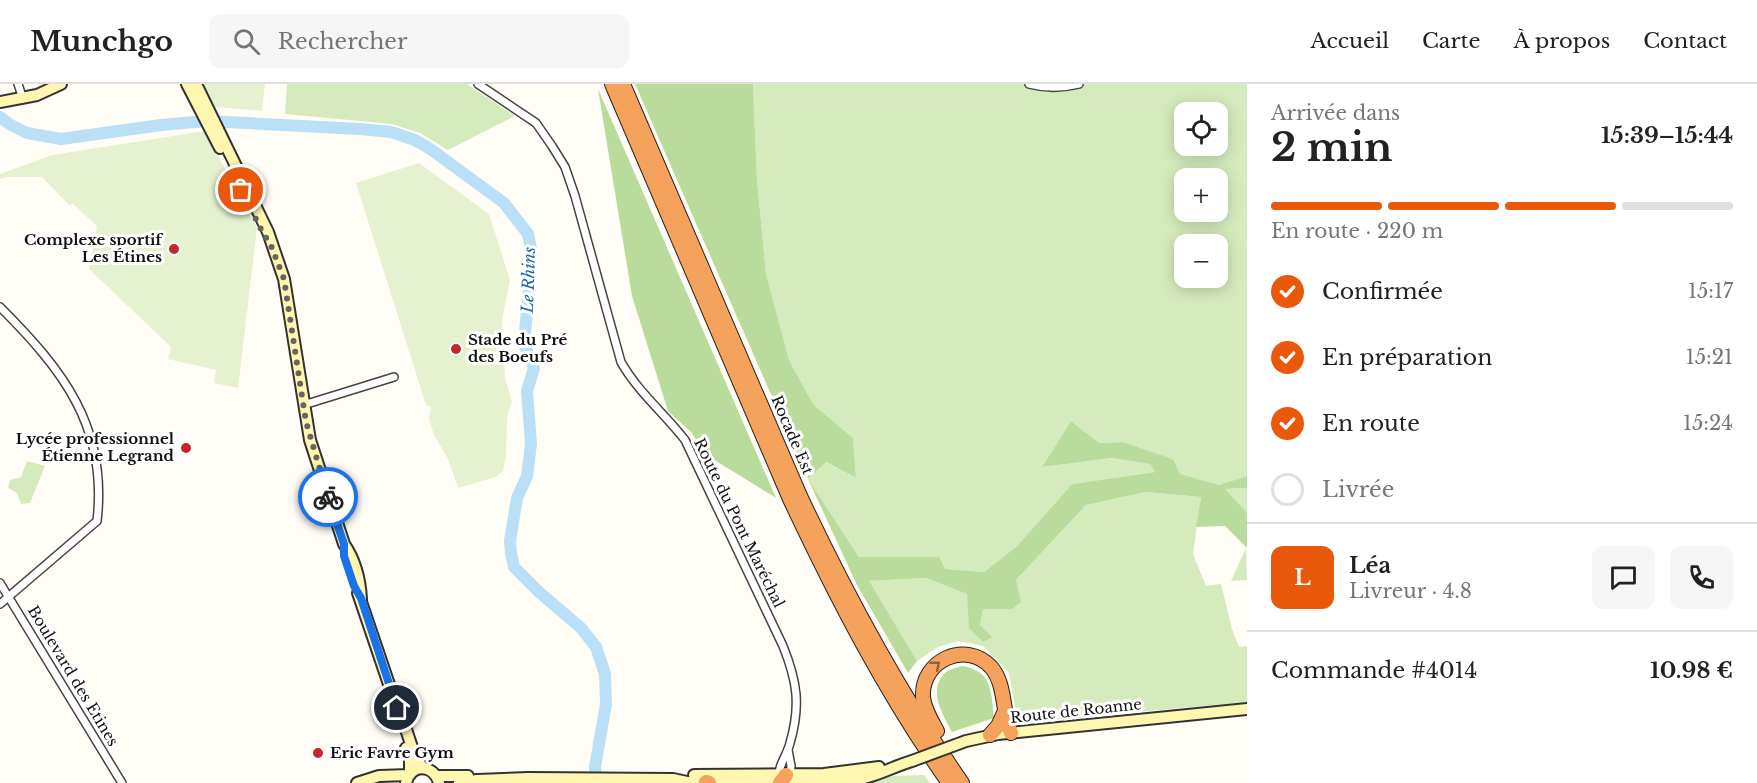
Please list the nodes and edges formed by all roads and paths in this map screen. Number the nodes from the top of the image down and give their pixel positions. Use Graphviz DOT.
graph roads {
  1 [pos="18,84"];
  2 [pos="61,84"];
  3 [pos="187,84"];
  4 [pos="196,84"];
  5 [pos="478,84"];
  6 [pos="612,84"];
  7 [pos="623,84"];
  8 [pos="1029,84"];
  9 [pos="1079,84"];
  10 [pos="17,100"];
  11 [pos="200,100"];
  12 [pos="0,102"];
  13 [pos="0,307"];
  14 [pos="394,377"];
  15 [pos="303,403"];
  16 [pos="0,583"];
  17 [pos="9,596"];
  18 [pos="0,604"];
  19 [pos="397,708"];
  20 [pos="1247,709"];
  21 [pos="1004,713"];
  22 [pos="1011,733"];
  23 [pos="990,735"];
  24 [pos="788,750"];
  25 [pos="423,768"];
  26 [pos="408,777"];
  27 [pos="438,779"];
  28 [pos="673,779"];
  29 [pos="783,779"];
  30 [pos="477,780"];
  31 [pos="361,782"];
  32 [pos="708,782"];
  33 [pos="122,783"];
  34 [pos="391,783"];
  35 [pos="459,783"];
  36 [pos="950,783"];
  37 [pos="962,783"];
  38 [pos="971,783"];
  1 -- 10 [label="street"];
  2 -- 10 [label="street"];
  3 -- 11 [label="street"];
  4 -- 11 [label="street"];
  5 -- 24 [label="street, Route du Pont Maréchal"];
  6 -- 36 [label="highway, Rocade Est"];
  7 -- 37 [label="highway, Rocade Est"];
  8 -- 9 [label="street"];
  10 -- 12 [label="street"];
  11 -- 15 [label="street"];
  13 -- 17 [label="street"];
  14 -- 15 [label="street"];
  15 -- 19 [label="street"];
  16 -- 17 [label="street, Boulevard des Etines"];
  17 -- 18 [label="street"];
  17 -- 33 [label="street, Boulevard des Etines"];
  19 -- 25 [label="street"];
  19 -- 26 [label="street"];
  20 -- 22 [label="street, Route de Roanne"];
  21 -- 22 [label="highway"];
  21 -- 23 [label="highway"];
  38 -- 21 [label="highway, one-way"];
  22 -- 23 [label="street, Route de Roanne"];
  23 -- 29 [label="street, Route de Roanne, bridge"];
  24 -- 29 [label="street, Route du Pont Maréchal"];
  24 -- 29 [label="street, Route du Pont Maréchal"];
  25 -- 26 [label="street"];
  25 -- 27 [label="street"];
  26 -- 31 [label="street"];
  27 -- 30 [label="street"];
  28 -- 29 [label="street"];
  28 -- 30 [label="street"];
  28 -- 32 [label="street"];
  29 -- 32 [label="street"];
  30 -- 35 [label="street"];
  31 -- 34 [label="street"];
}
